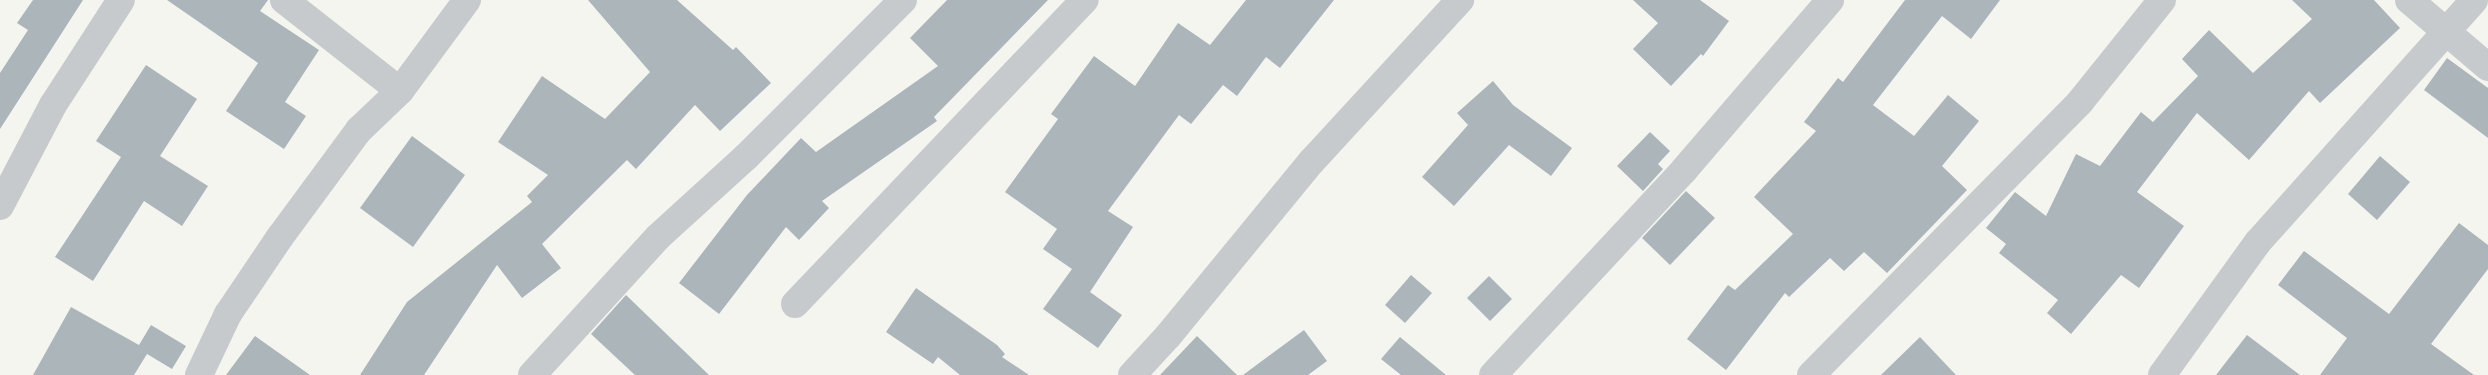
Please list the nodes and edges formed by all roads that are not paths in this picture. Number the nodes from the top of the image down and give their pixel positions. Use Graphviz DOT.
graph roads {
  1 [pos="121,0"];
  2 [pos="284,0"];
  3 [pos="467,0"];
  4 [pos="903,0"];
  5 [pos="1085,0"];
  6 [pos="1460,0"];
  7 [pos="1830,0"];
  8 [pos="2162,0"];
  9 [pos="2409,0"];
  10 [pos="2474,0"];
  11 [pos="2446,30"];
  12 [pos="2488,67"];
  13 [pos="400,91"];
  14 [pos="0,206"];
  15 [pos="795,304"];
  16 [pos="199,375"];
  17 [pos="532,375"];
  18 [pos="1132,375"];
  19 [pos="1493,375"];
  20 [pos="1811,375"];
  21 [pos="2162,375"];
  1 -- 14 [label="street"];
  2 -- 13 [label="street"];
  3 -- 13 [label="street"];
  4 -- 17 [label="street"];
  5 -- 15 [label="street"];
  6 -- 18 [label="street"];
  7 -- 19 [label="street"];
  8 -- 20 [label="street"];
  9 -- 11 [label="street"];
  10 -- 11 [label="street"];
  11 -- 12 [label="street"];
  11 -- 21 [label="street"];
  13 -- 16 [label="street"];
}
